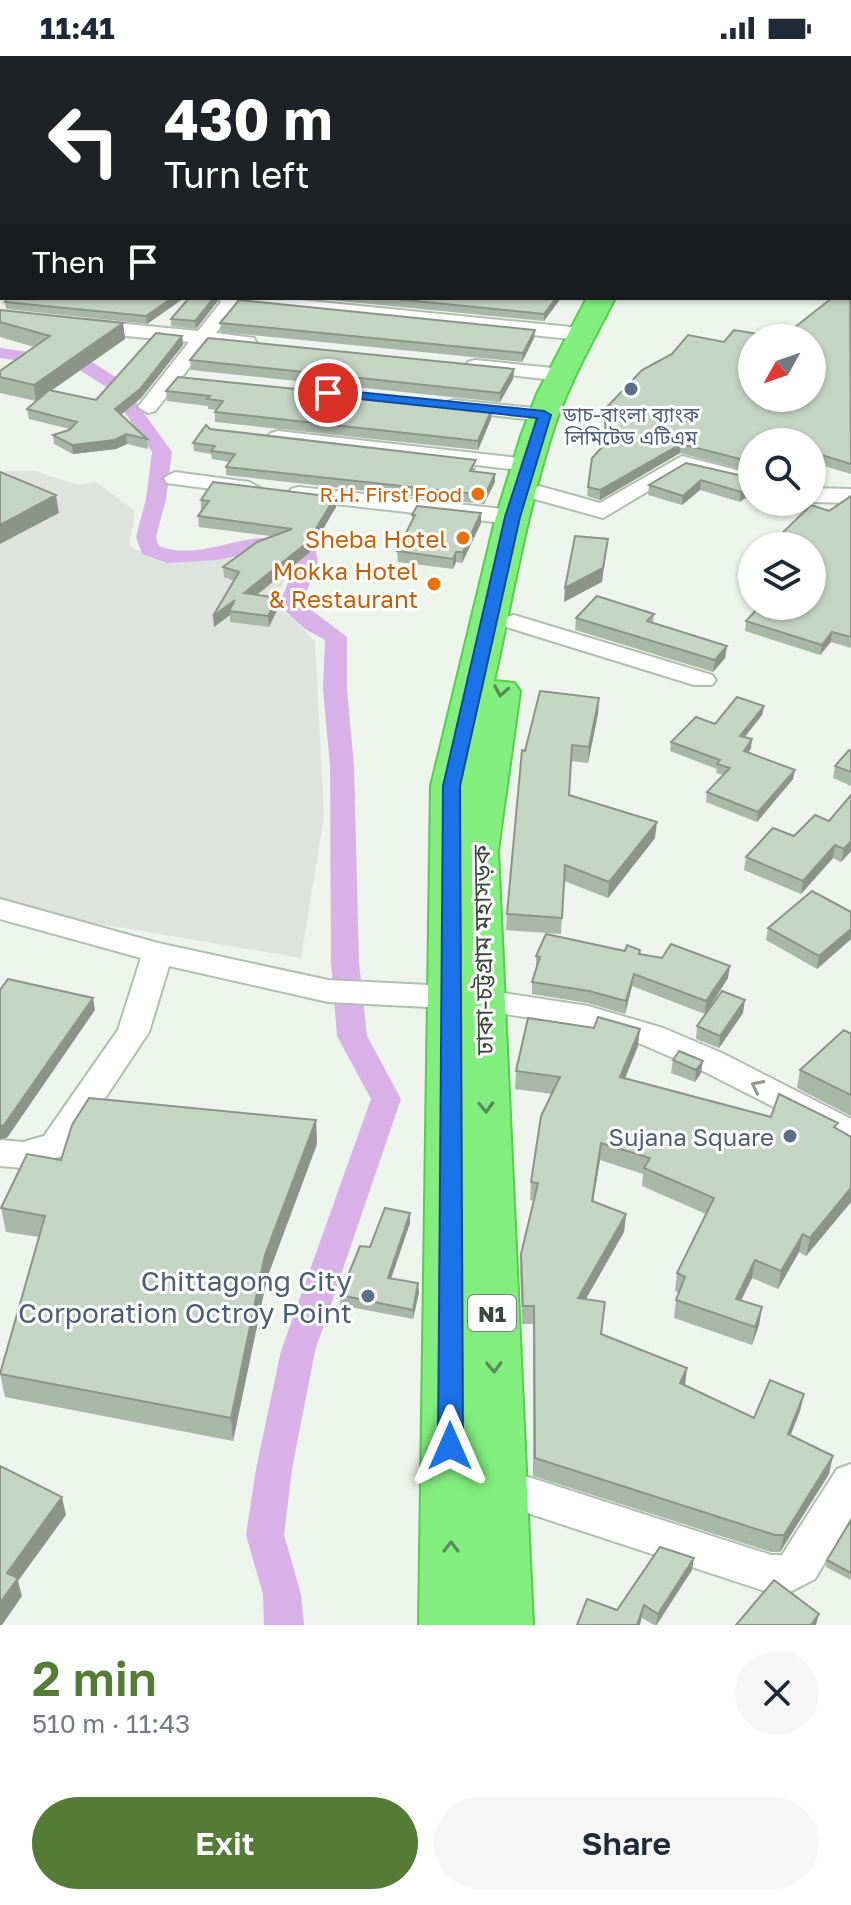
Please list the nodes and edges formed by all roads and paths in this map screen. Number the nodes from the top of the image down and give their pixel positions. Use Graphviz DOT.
graph roads {
  1 [pos="232,300"];
  2 [pos="244,300"];
  3 [pos="381,300"];
  4 [pos="619,300"];
  5 [pos="415,316"];
  6 [pos="591,316"];
  7 [pos="65,324"];
  8 [pos="203,337"];
  9 [pos="266,344"];
  10 [pos="453,363"];
  11 [pos="562,375"];
  12 [pos="436,404"];
  13 [pos="148,407"];
  14 [pos="544,415"];
  15 [pos="265,436"];
  16 [pos="738,476"];
  17 [pos="175,478"];
  18 [pos="526,491"];
  19 [pos="826,495"];
  20 [pos="851,496"];
  21 [pos="504,634"];
  22 [pos="703,680"];
  23 [pos="0,909"];
  24 [pos="158,953"];
  25 [pos="466,999"];
  26 [pos="851,1134"];
  27 [pos="0,1153"];
  28 [pos="851,1482"];
  29 [pos="497,1485"];
  30 [pos="451,1625"];
  31 [pos="501,1625"];
  1 -- 8 [label="street"];
  2 -- 5 [label="street"];
  3 -- 5 [label="street"];
  4 -- 18 [label="highway, ঢাকা-চট্টগ্রাম মহাসড়ক / N1"];
  5 -- 6 [label="street"];
  6 -- 11 [label="highway, ঢাকা-চট্টগ্রাম মহাসড়ক / N1"];
  7 -- 8 [label="street"];
  8 -- 9 [label="street"];
  8 -- 13 [label="street"];
  10 -- 11 [label="street"];
  11 -- 14 [label="highway, ঢাকা-চট্টগ্রাম মহাসড়ক / N1"];
  12 -- 14 [label="street"];
  14 -- 18 [label="highway, ঢাকা-চট্টগ্রাম মহাসড়ক / N1"];
  15 -- 18 [label="street"];
  16 -- 18 [label="street"];
  17 -- 18 [label="street"];
  18 -- 21 [label="highway, ঢাকা-চট্টগ্রাম মহাসড়ক / N1"];
  19 -- 20 [label="street"];
  21 -- 22 [label="street"];
  21 -- 25 [label="highway, ঢাকা-চট্টগ্রাম মহাসড়ক / N1"];
  23 -- 24 [label="street"];
  24 -- 25 [label="street"];
  24 -- 27 [label="street"];
  26 -- 25 [label="street, one-way"];
  25 -- 29 [label="highway, ঢাকা-চট্টগ্রাম মহাসড়ক / N1, one-way"];
  30 -- 25 [label="highway, ঢাকা-চট্টগ্রাম মহাসড়ক / N1, one-way"];
  28 -- 29 [label="street"];
  29 -- 31 [label="highway, ঢাকা-চট্টগ্রাম মহাসড়ক / N1"];
}
